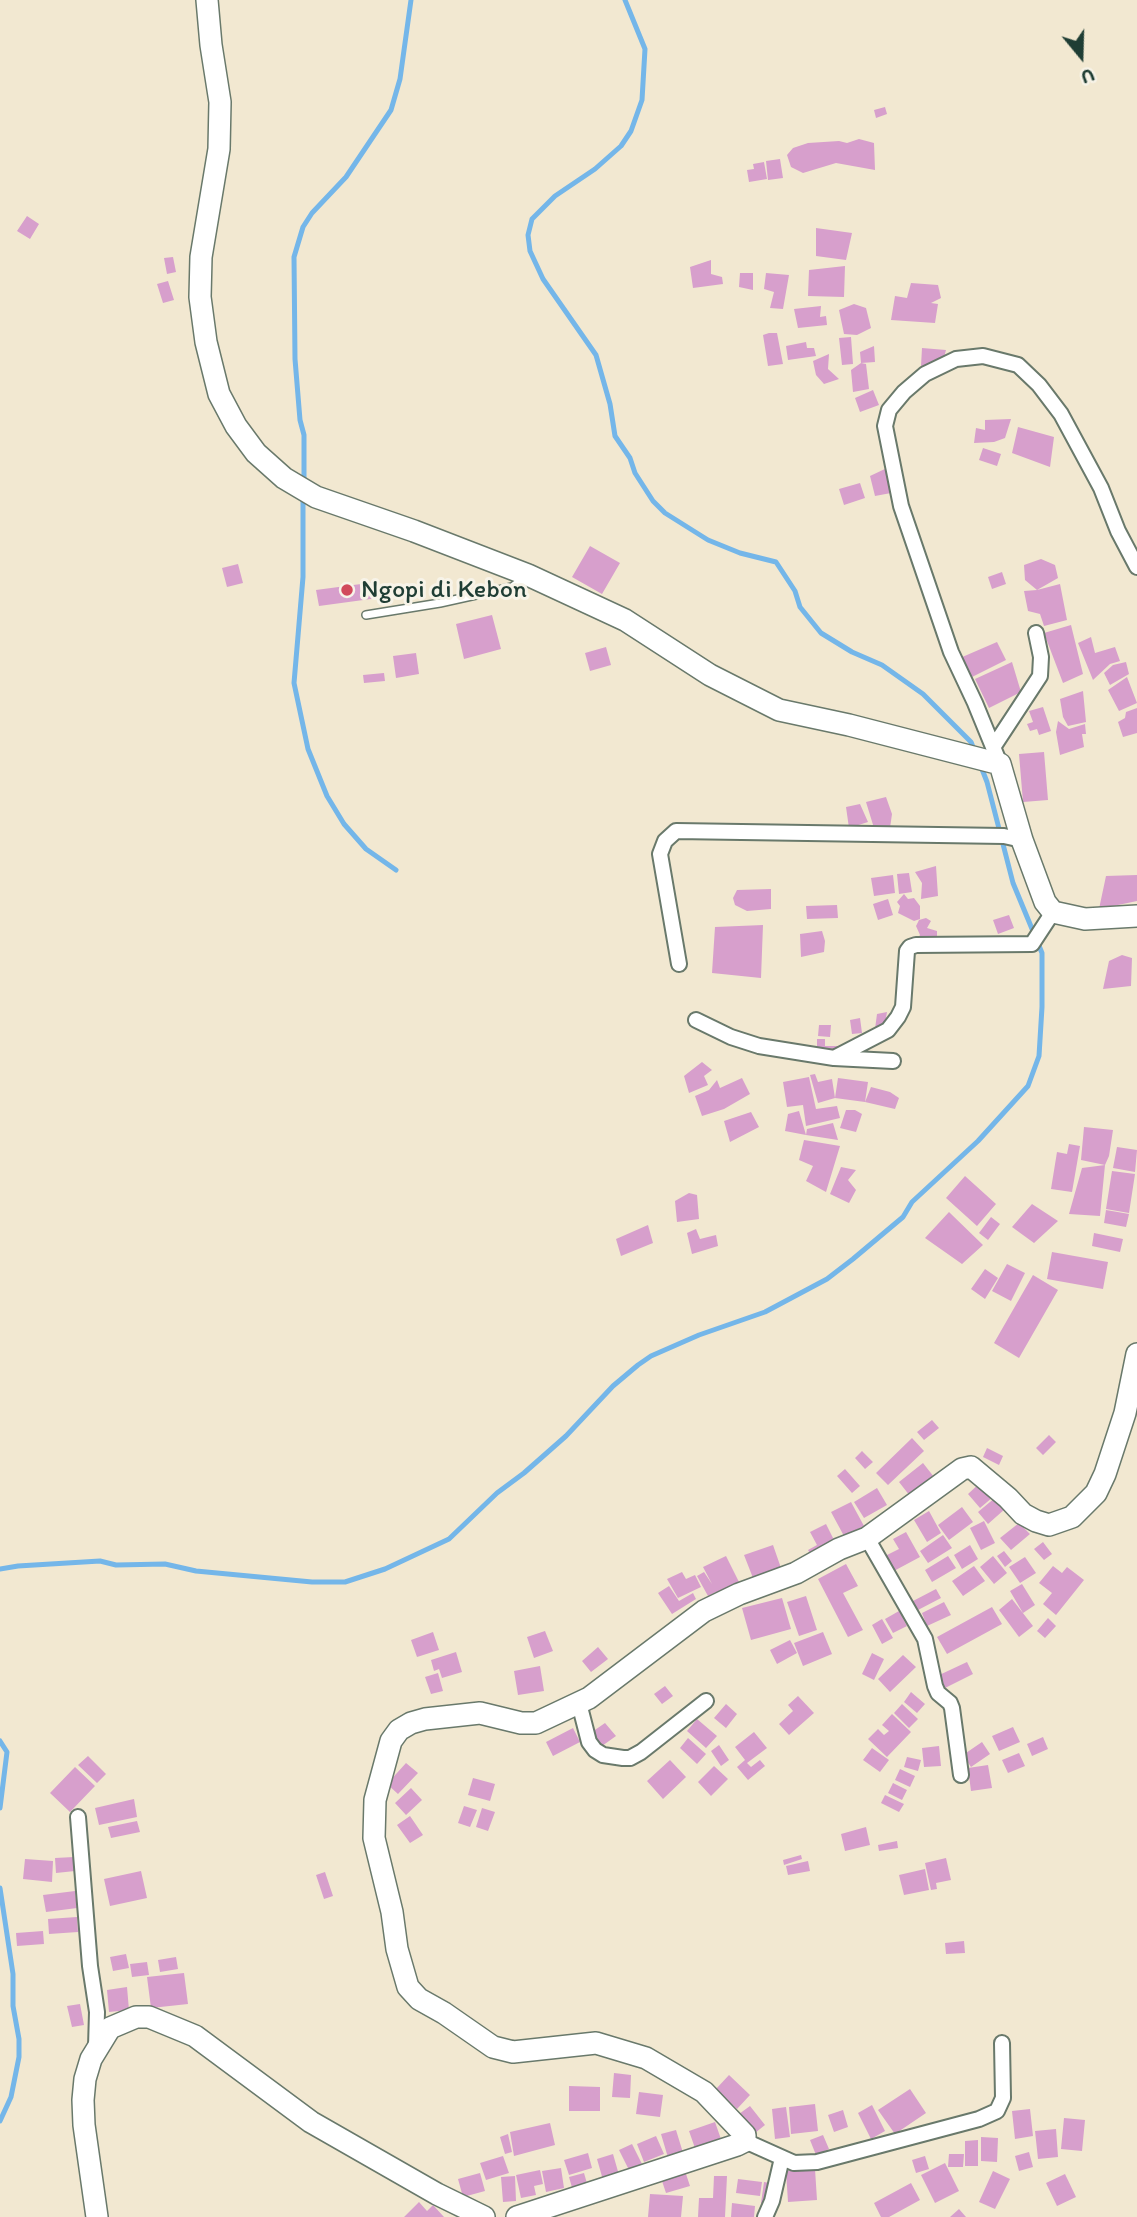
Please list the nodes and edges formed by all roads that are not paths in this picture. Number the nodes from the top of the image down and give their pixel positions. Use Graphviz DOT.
graph roads {
  1 [pos="207,0"];
  2 [pos="1137,567"];
  3 [pos="528,575"];
  4 [pos="366,615"];
  5 [pos="1036,633"];
  6 [pos="997,755"];
  7 [pos="1022,840"];
  8 [pos="1053,912"];
  9 [pos="1137,916"];
  10 [pos="679,964"];
  11 [pos="696,1020"];
  12 [pos="834,1058"];
  13 [pos="893,1061"];
  14 [pos="1137,1354"];
  15 [pos="867,1538"];
  16 [pos="706,1701"];
  17 [pos="579,1703"];
  18 [pos="961,1775"];
  19 [pos="78,1817"];
  20 [pos="1002,2043"];
  21 [pos="96,2048"];
  22 [pos="745,2141"];
  23 [pos="782,2158"];
  24 [pos="97,2217"];
  25 [pos="484,2217"];
  26 [pos="517,2217"];
  27 [pos="765,2217"];
  1 -- 3 [label="street"];
  2 -- 6 [label="street"];
  3 -- 4 [label="lane"];
  3 -- 6 [label="street"];
  5 -- 6 [label="street"];
  6 -- 7 [label="street"];
  7 -- 8 [label="street"];
  7 -- 10 [label="street"];
  8 -- 9 [label="street"];
  8 -- 12 [label="street"];
  11 -- 12 [label="street"];
  12 -- 13 [label="street"];
  14 -- 15 [label="street"];
  15 -- 17 [label="street"];
  15 -- 18 [label="street"];
  16 -- 17 [label="street"];
  17 -- 22 [label="street"];
  19 -- 21 [label="street"];
  20 -- 23 [label="street"];
  21 -- 24 [label="street"];
  21 -- 25 [label="street"];
  22 -- 23 [label="street"];
  22 -- 26 [label="street"];
  23 -- 27 [label="street"];
}
